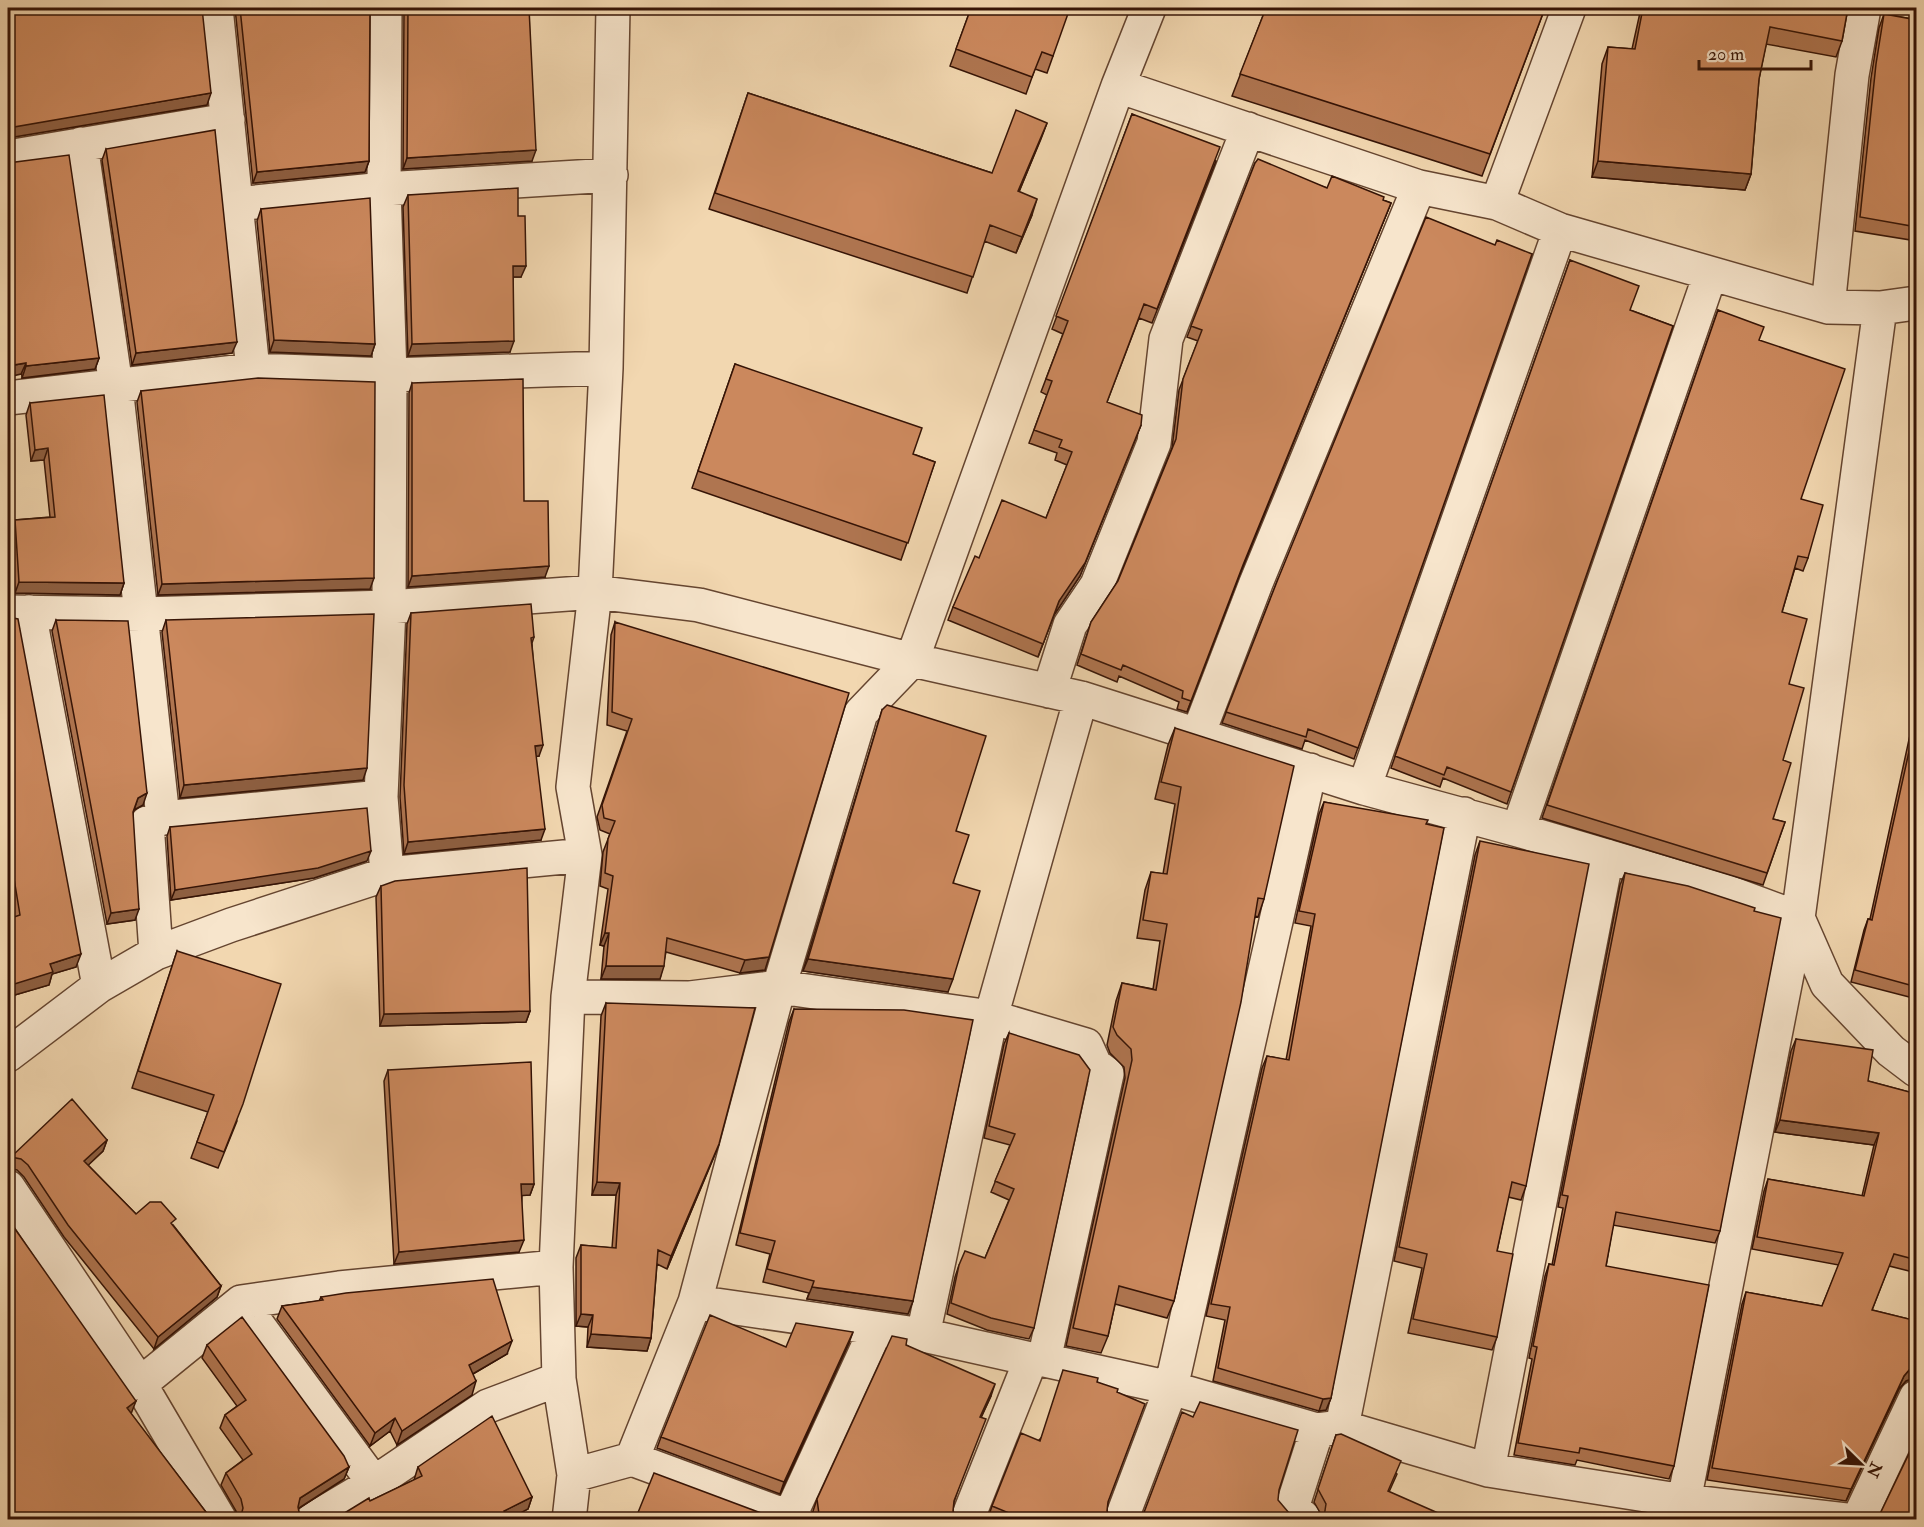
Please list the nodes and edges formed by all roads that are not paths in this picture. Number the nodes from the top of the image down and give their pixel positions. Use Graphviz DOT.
graph roads {
  1 [pos="216,8"];
  2 [pos="385,8"];
  3 [pos="613,8"];
  4 [pos="1149,8"];
  5 [pos="1569,8"];
  6 [pos="1864,8"];
  7 [pos="1119,86"];
  8 [pos="228,120"];
  9 [pos="1248,129"];
  10 [pos="81,144"];
  11 [pos="8,157"];
  12 [pos="611,175"];
  13 [pos="1419,187"];
  14 [pos="384,189"];
  15 [pos="1497,203"];
  16 [pos="236,204"];
  17 [pos="1560,230"];
  18 [pos="1710,275"];
  19 [pos="1917,303"];
  20 [pos="1828,307"];
  21 [pos="1880,308"];
  22 [pos="606,368"];
  23 [pos="253,370"];
  24 [pos="390,375"];
  25 [pos="116,386"];
  26 [pos="8,398"];
  27 [pos="595,592"];
  28 [pos="389,607"];
  29 [pos="18,612"];
  30 [pos="141,614"];
  31 [pos="912,660"];
  32 [pos="1049,691"];
  33 [pos="1082,698"];
  34 [pos="1197,736"];
  35 [pos="1310,770"];
  36 [pos="1364,788"];
  37 [pos="381,797"];
  38 [pos="1464,814"];
  39 [pos="163,818"];
  40 [pos="1518,830"];
  41 [pos="585,855"];
  42 [pos="1607,856"];
  43 [pos="387,874"];
  44 [pos="1798,918"];
  45 [pos="156,953"];
  46 [pos="99,986"];
  47 [pos="779,987"];
  48 [pos="568,997"];
  49 [pos="991,1017"];
  50 [pos="8,1055"];
  51 [pos="1917,1070"];
  52 [pos="8,1187"];
  53 [pos="556,1267"];
  54 [pos="241,1302"];
  55 [pos="695,1302"];
  56 [pos="876,1329"];
  57 [pos="923,1335"];
  58 [pos="1037,1359"];
  59 [pos="559,1379"];
  60 [pos="140,1384"];
  61 [pos="1172,1388"];
  62 [pos="1917,1397"];
  63 [pos="1329,1428"];
  64 [pos="632,1459"];
  65 [pos="1488,1470"];
  66 [pos="574,1475"];
  67 [pos="374,1483"];
  68 [pos="1684,1501"];
  69 [pos="791,1518"];
  70 [pos="220,1520"];
  71 [pos="312,1520"];
  72 [pos="569,1520"];
  73 [pos="967,1520"];
  74 [pos="1121,1520"];
  75 [pos="1303,1520"];
  76 [pos="1846,1520"];
  77 [pos="1857,1520"];
  1 -- 8 [label="street"];
  2 -- 14 [label="street"];
  3 -- 12 [label="street"];
  4 -- 7 [label="street"];
  5 -- 15 [label="street"];
  6 -- 20 [label="street"];
  7 -- 9 [label="street"];
  7 -- 31 [label="street"];
  8 -- 10 [label="street"];
  8 -- 16 [label="street"];
  9 -- 13 [label="street"];
  9 -- 32 [label="street"];
  10 -- 11 [label="street"];
  10 -- 25 [label="street"];
  12 -- 14 [label="street"];
  12 -- 22 [label="street"];
  13 -- 15 [label="street"];
  13 -- 34 [label="street"];
  14 -- 16 [label="street"];
  14 -- 24 [label="street"];
  15 -- 17 [label="street"];
  16 -- 23 [label="street"];
  17 -- 18 [label="street"];
  17 -- 36 [label="street"];
  18 -- 20 [label="street"];
  18 -- 40 [label="street"];
  19 -- 21 [label="street"];
  20 -- 21 [label="street"];
  21 -- 44 [label="street"];
  22 -- 24 [label="street"];
  22 -- 27 [label="street"];
  23 -- 24 [label="street"];
  23 -- 25 [label="street"];
  24 -- 28 [label="street"];
  25 -- 26 [label="street"];
  25 -- 30 [label="street"];
  27 -- 28 [label="street"];
  27 -- 31 [label="street"];
  27 -- 41 [label="street"];
  28 -- 30 [label="street"];
  28 -- 37 [label="street"];
  29 -- 30 [label="street"];
  29 -- 46 [label="street"];
  30 -- 39 [label="street"];
  31 -- 32 [label="street"];
  31 -- 47 [label="street"];
  32 -- 33 [label="street"];
  33 -- 34 [label="street"];
  33 -- 49 [label="street"];
  34 -- 35 [label="street"];
  35 -- 36 [label="street"];
  35 -- 61 [label="street"];
  36 -- 38 [label="street"];
  37 -- 39 [label="street"];
  37 -- 43 [label="street"];
  38 -- 40 [label="street"];
  38 -- 63 [label="street"];
  39 -- 45 [label="street"];
  40 -- 42 [label="street"];
  41 -- 43 [label="street"];
  41 -- 48 [label="street"];
  42 -- 44 [label="street"];
  42 -- 65 [label="street"];
  43 -- 45 [label="street"];
  44 -- 51 [label="street"];
  44 -- 68 [label="street"];
  45 -- 46 [label="street"];
  46 -- 50 [label="street"];
  47 -- 48 [label="street"];
  47 -- 49 [label="street"];
  47 -- 55 [label="street"];
  48 -- 53 [label="street"];
  49 -- 57 [label="street"];
  49 -- 58 [label="street"];
  52 -- 60 [label="street"];
  53 -- 54 [label="street"];
  53 -- 59 [label="street"];
  54 -- 60 [label="street"];
  54 -- 67 [label="street"];
  55 -- 56 [label="street"];
  55 -- 64 [label="street"];
  56 -- 57 [label="street"];
  56 -- 69 [label="street"];
  57 -- 58 [label="street"];
  58 -- 61 [label="street"];
  58 -- 73 [label="street"];
  59 -- 66 [label="street"];
  59 -- 67 [label="street"];
  60 -- 70 [label="street"];
  61 -- 63 [label="street"];
  61 -- 74 [label="street"];
  62 -- 77 [label="street"];
  63 -- 65 [label="street"];
  63 -- 75 [label="street"];
  64 -- 66 [label="street"];
  64 -- 69 [label="street"];
  65 -- 68 [label="street"];
  66 -- 72 [label="street"];
  67 -- 71 [label="street"];
  68 -- 76 [label="street"];
}
